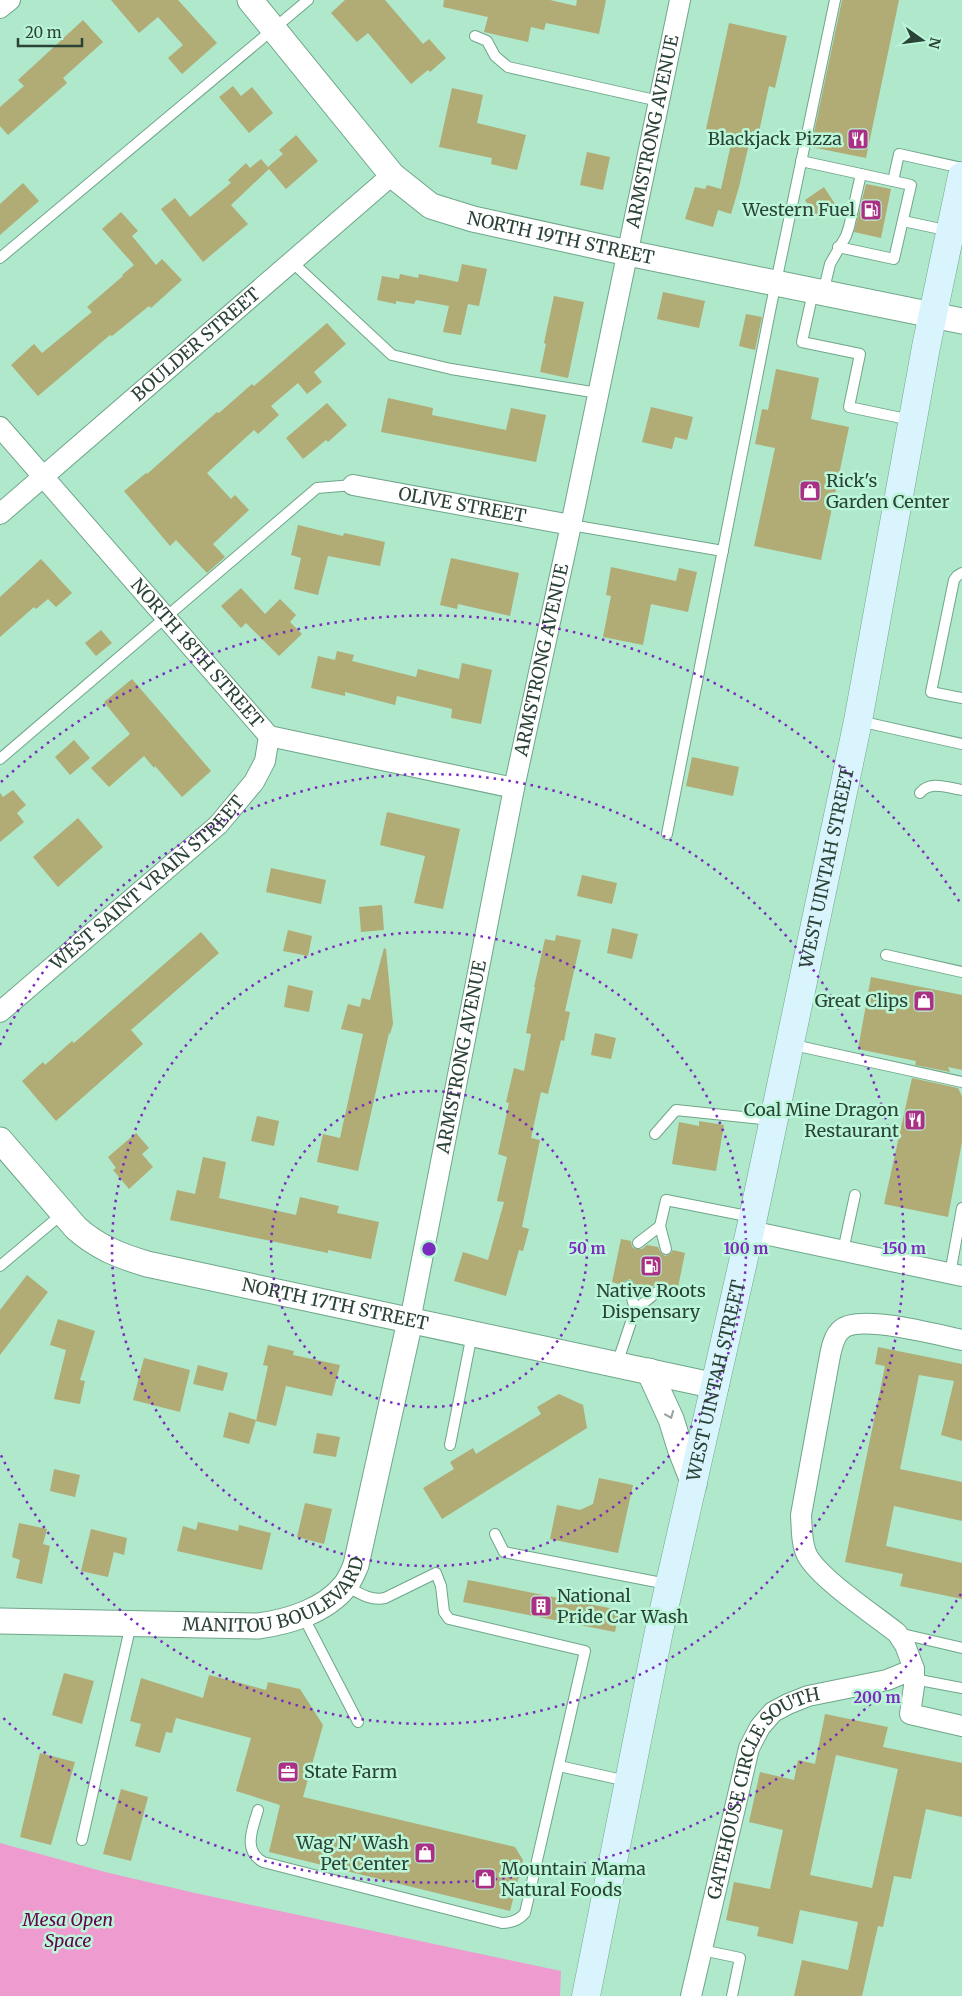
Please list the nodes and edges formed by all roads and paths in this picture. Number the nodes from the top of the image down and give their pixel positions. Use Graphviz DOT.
graph roads {
  1 [pos="10,0"];
  2 [pos="250,0"];
  3 [pos="308,0"];
  4 [pos="680,0"];
  5 [pos="835,0"];
  6 [pos="0,8"];
  7 [pos="274,28"];
  8 [pos="475,36"];
  9 [pos="659,101"];
  10 [pos="801,162"];
  11 [pos="861,174"];
  12 [pos="392,175"];
  13 [pos="893,180"];
  14 [pos="961,183"];
  15 [pos="903,222"];
  16 [pos="951,231"];
  17 [pos="838,247"];
  18 [pos="628,253"];
  19 [pos="0,258"];
  20 [pos="292,262"];
  21 [pos="776,284"];
  22 [pos="818,292"];
  23 [pos="933,315"];
  24 [pos="962,321"];
  25 [pos="598,393"];
  26 [pos="912,421"];
  27 [pos="0,427"];
  28 [pos="43,478"];
  29 [pos="353,485"];
  30 [pos="0,514"];
  31 [pos="571,525"];
  32 [pos="723,551"];
  33 [pos="962,573"];
  34 [pos="165,618"];
  35 [pos="962,698"];
  36 [pos="858,721"];
  37 [pos="269,736"];
  38 [pos="962,744"];
  39 [pos="0,760"];
  40 [pos="514,788"];
  41 [pos="962,790"];
  42 [pos="920,793"];
  43 [pos="667,834"];
  44 [pos="886,955"];
  45 [pos="962,972"];
  46 [pos="0,1012"];
  47 [pos="789,1044"];
  48 [pos="962,1082"];
  49 [pos="773,1120"];
  50 [pos="655,1134"];
  51 [pos="0,1140"];
  52 [pos="854,1194"];
  53 [pos="62,1214"];
  54 [pos="961,1214"];
  55 [pos="751,1224"];
  56 [pos="660,1226"];
  57 [pos="638,1243"];
  58 [pos="666,1249"];
  59 [pos="843,1251"];
  60 [pos="0,1266"];
  61 [pos="956,1275"];
  62 [pos="629,1286"];
  63 [pos="657,1292"];
  64 [pos="636,1310"];
  65 [pos="410,1321"];
  66 [pos="472,1334"];
  67 [pos="962,1340"];
  68 [pos="617,1364"];
  69 [pos="649,1371"];
  70 [pos="716,1386"];
  71 [pos="450,1445"];
  72 [pos="694,1484"];
  73 [pos="495,1534"];
  74 [pos="670,1584"];
  75 [pos="346,1585"];
  76 [pos="302,1615"];
  77 [pos="0,1621"];
  78 [pos="131,1624"];
  79 [pos="897,1633"];
  80 [pos="962,1648"];
  81 [pos="914,1674"];
  82 [pos="962,1688"];
  83 [pos="358,1722"];
  84 [pos="962,1726"];
  85 [pos="560,1766"];
  86 [pos="629,1782"];
  87 [pos="258,1810"];
  88 [pos="82,1840"];
  89 [pos="702,1950"];
  90 [pos="586,1996"];
  91 [pos="691,1996"];
  92 [pos="732,1996"];
  1 -- 6 [label="street"];
  2 -- 7 [label="street, NORTH 19TH STREET"];
  3 -- 7 [label="lane"];
  4 -- 9 [label="street, ARMSTRONG AVENUE"];
  5 -- 10 [label="lane"];
  7 -- 12 [label="street, NORTH 19TH STREET"];
  7 -- 19 [label="lane"];
  8 -- 9 [label="lane"];
  9 -- 18 [label="street, ARMSTRONG AVENUE"];
  10 -- 11 [label="lane"];
  10 -- 21 [label="lane"];
  11 -- 13 [label="lane"];
  11 -- 17 [label="lane"];
  12 -- 18 [label="street, NORTH 19TH STREET"];
  12 -- 20 [label="street, BOULDER STREET"];
  13 -- 14 [label="lane"];
  13 -- 15 [label="lane"];
  14 -- 16 [label="main road, WEST UINTAH STREET"];
  15 -- 16 [label="lane"];
  15 -- 17 [label="lane"];
  16 -- 23 [label="main road, WEST UINTAH STREET"];
  17 -- 22 [label="lane"];
  18 -- 21 [label="street, NORTH 19TH STREET"];
  18 -- 25 [label="street, ARMSTRONG AVENUE"];
  20 -- 25 [label="lane"];
  20 -- 28 [label="street, BOULDER STREET"];
  21 -- 22 [label="street, NORTH 19TH STREET"];
  21 -- 32 [label="lane"];
  22 -- 23 [label="street, NORTH 19TH STREET"];
  22 -- 26 [label="lane"];
  23 -- 24 [label="street, NORTH 19TH STREET"];
  23 -- 26 [label="main road, WEST UINTAH STREET"];
  25 -- 31 [label="street, ARMSTRONG AVENUE"];
  26 -- 36 [label="main road, WEST UINTAH STREET"];
  27 -- 28 [label="street, NORTH 18TH STREET"];
  28 -- 30 [label="street, BOULDER STREET"];
  28 -- 34 [label="street, NORTH 18TH STREET"];
  29 -- 31 [label="street, OLIVE STREET"];
  29 -- 34 [label="lane"];
  31 -- 32 [label="lane"];
  31 -- 40 [label="street, ARMSTRONG AVENUE"];
  32 -- 43 [label="lane"];
  33 -- 35 [label="lane"];
  34 -- 37 [label="street, NORTH 18TH STREET"];
  34 -- 39 [label="lane"];
  36 -- 38 [label="lane"];
  36 -- 47 [label="main road, WEST UINTAH STREET"];
  37 -- 40 [label="street, NORTH 18TH STREET"];
  37 -- 46 [label="street, WEST SAINT VRAIN STREET"];
  40 -- 65 [label="street, ARMSTRONG AVENUE"];
  41 -- 42 [label="lane"];
  44 -- 45 [label="lane"];
  47 -- 48 [label="lane"];
  47 -- 49 [label="main road, WEST UINTAH STREET"];
  49 -- 50 [label="lane"];
  49 -- 55 [label="main road, WEST UINTAH STREET"];
  51 -- 53 [label="street, NORTH 17TH STREET"];
  52 -- 59 [label="lane"];
  53 -- 60 [label="lane"];
  53 -- 65 [label="street, NORTH 17TH STREET"];
  54 -- 61 [label="lane"];
  55 -- 56 [label="lane"];
  55 -- 59 [label="street"];
  55 -- 70 [label="main road, WEST UINTAH STREET"];
  56 -- 57 [label="lane"];
  56 -- 58 [label="lane"];
  59 -- 61 [label="street"];
  62 -- 64 [label="lane"];
  63 -- 64 [label="lane"];
  64 -- 68 [label="lane"];
  65 -- 66 [label="street, NORTH 17TH STREET"];
  65 -- 75 [label="street, MANITOU BOULEVARD"];
  66 -- 68 [label="street, NORTH 17TH STREET"];
  66 -- 71 [label="lane"];
  67 -- 79 [label="street"];
  68 -- 69 [label="street, NORTH 17TH STREET"];
  69 -- 70 [label="street, NORTH 17TH STREET"];
  69 -- 72 [label="street, one-way"];
  70 -- 72 [label="main road, WEST UINTAH STREET"];
  72 -- 74 [label="main road, WEST UINTAH STREET"];
  73 -- 74 [label="lane"];
  74 -- 86 [label="main road, WEST UINTAH STREET"];
  75 -- 76 [label="street, MANITOU BOULEVARD"];
  75 -- 85 [label="lane"];
  76 -- 78 [label="street, MANITOU BOULEVARD"];
  76 -- 83 [label="lane"];
  77 -- 78 [label="street, MANITOU BOULEVARD"];
  78 -- 88 [label="lane"];
  79 -- 80 [label="lane"];
  79 -- 81 [label="street"];
  81 -- 82 [label="lane"];
  81 -- 84 [label="street"];
  81 -- 89 [label="street, GATEHOUSE CIRCLE SOUTH"];
  85 -- 86 [label="lane"];
  85 -- 87 [label="lane"];
  86 -- 90 [label="main road, WEST UINTAH STREET"];
  89 -- 91 [label="street, GATEHOUSE CIRCLE SOUTH"];
  89 -- 92 [label="lane"];
}
